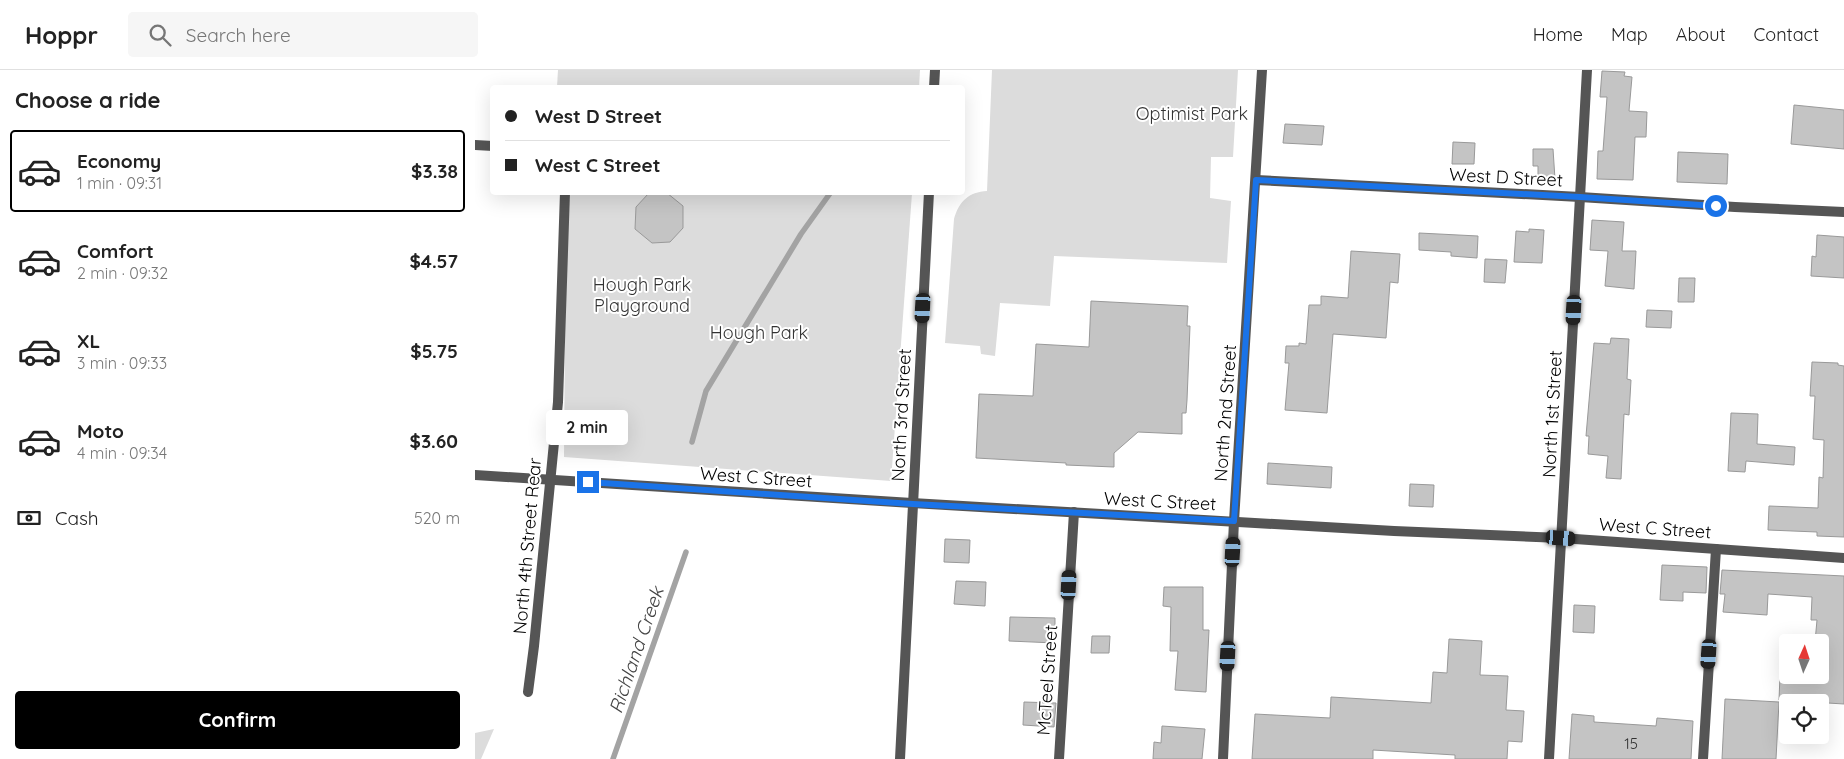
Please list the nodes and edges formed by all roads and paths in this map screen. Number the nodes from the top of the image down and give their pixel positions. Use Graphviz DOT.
graph roads {
  1 [pos="935,70"];
  2 [pos="1262,70"];
  3 [pos="1587,70"];
  4 [pos="934,85"];
  5 [pos="475,145"];
  6 [pos="490,146"];
  7 [pos="1256,180"];
  8 [pos="565,195"];
  9 [pos="929,195"];
  10 [pos="1580,197"];
  11 [pos="1844,212"];
  12 [pos="475,475"];
  13 [pos="550,480"];
  14 [pos="913,504"];
  15 [pos="1074,512"];
  16 [pos="1234,521"];
  17 [pos="1561,538"];
  18 [pos="1716,549"];
  19 [pos="1844,558"];
  20 [pos="528,692"];
  21 [pos="900,759"];
  22 [pos="1059,759"];
  23 [pos="1223,759"];
  24 [pos="1549,759"];
  25 [pos="1703,759"];
  1 -- 4 [label="street"];
  2 -- 7 [label="street, North 2nd Street"];
  3 -- 10 [label="street, North 1st Street"];
  5 -- 6 [label="street"];
  7 -- 10 [label="street, West D Street"];
  7 -- 16 [label="street, North 2nd Street"];
  8 -- 13 [label="street, North 4th Street Rear"];
  9 -- 14 [label="street, North 3rd Street"];
  10 -- 11 [label="street, West D Street"];
  10 -- 17 [label="street, North 1st Street"];
  12 -- 13 [label="street, West C Street"];
  13 -- 14 [label="street, West C Street"];
  13 -- 20 [label="street, North 4th Street Rear"];
  14 -- 15 [label="street, West C Street"];
  14 -- 21 [label="street, North 3rd Street"];
  15 -- 16 [label="street, West C Street"];
  15 -- 22 [label="street, McTeel Street"];
  16 -- 17 [label="street, West C Street"];
  16 -- 23 [label="street, North 2nd Street"];
  17 -- 18 [label="street, West C Street"];
  17 -- 24 [label="street, North 1st Street"];
  18 -- 19 [label="street, West C Street"];
  18 -- 25 [label="street"];
}
